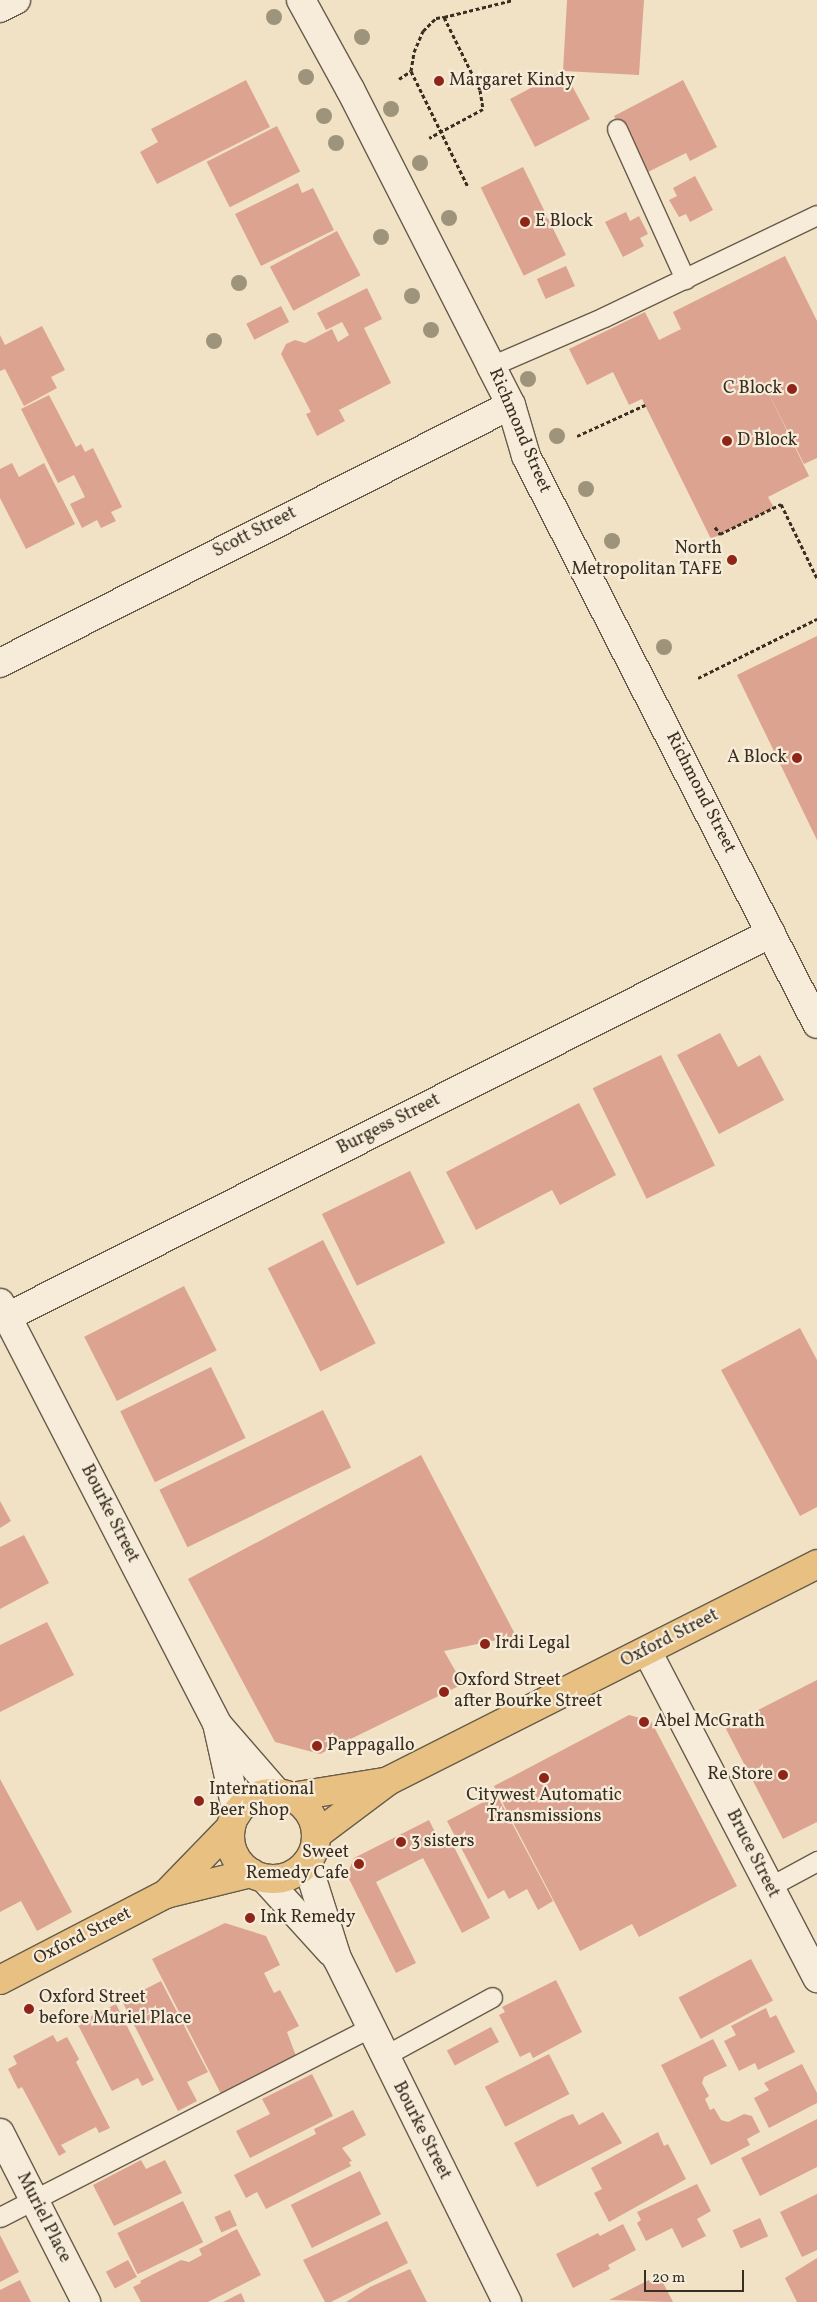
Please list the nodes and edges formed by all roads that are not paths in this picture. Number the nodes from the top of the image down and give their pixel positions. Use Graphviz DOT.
graph roads {
  1 [pos="16,0"];
  2 [pos="301,0"];
  3 [pos="0,8"];
  4 [pos="617,129"];
  5 [pos="817,215"];
  6 [pos="685,279"];
  7 [pos="491,366"];
  8 [pos="511,405"];
  9 [pos="0,662"];
  10 [pos="772,932"];
  11 [pos="817,1024"];
  12 [pos="4,1310"];
  13 [pos="817,1564"];
  14 [pos="647,1651"];
  15 [pos="217,1724"];
  16 [pos="388,1781"];
  17 [pos="284,1795"];
  18 [pos="234,1820"];
  19 [pos="316,1835"];
  20 [pos="817,1862"];
  21 [pos="307,1863"];
  22 [pos="258,1876"];
  23 [pos="769,1887"];
  24 [pos="166,1894"];
  25 [pos="337,1958"];
  26 [pos="817,1978"];
  27 [pos="0,1980"];
  28 [pos="492,1997"];
  29 [pos="370,2028"];
  30 [pos="384,2056"];
  31 [pos="0,2133"];
  32 [pos="33,2200"];
  33 [pos="0,2217"];
  34 [pos="86,2302"];
  35 [pos="508,2302"];
  1 -- 3 [label="street"];
  2 -- 7 [label="street, Richmond Street"];
  4 -- 6 [label="lane"];
  5 -- 6 [label="lane"];
  6 -- 7 [label="lane"];
  7 -- 8 [label="street, Richmond Street"];
  8 -- 9 [label="street, Scott Street"];
  8 -- 10 [label="street, Richmond Street"];
  10 -- 11 [label="street, Richmond Street"];
  10 -- 12 [label="street, Burgess Street"];
  12 -- 15 [label="street, Bourke Street"];
  13 -- 14 [label="main road, Oxford Street"];
  14 -- 16 [label="main road, Oxford Street"];
  14 -- 23 [label="street, Bruce Street"];
  15 -- 17 [label="street, Bourke Street"];
  15 -- 18 [label="street, Bourke Street"];
  16 -- 17 [label="main road, Oxford Street"];
  16 -- 19 [label="main road, Oxford Street"];
  17 -- 18 [label="main road"];
  17 -- 19 [label="main road"];
  18 -- 22 [label="main road"];
  18 -- 24 [label="main road, Oxford Street"];
  19 -- 21 [label="main road"];
  20 -- 23 [label="lane"];
  21 -- 22 [label="main road"];
  21 -- 25 [label="street, Bourke Street"];
  22 -- 24 [label="main road, Oxford Street"];
  22 -- 25 [label="street, Bourke Street"];
  23 -- 26 [label="street, Bruce Street"];
  24 -- 27 [label="main road, Oxford Street"];
  25 -- 29 [label="street, Bourke Street"];
  28 -- 30 [label="lane"];
  29 -- 30 [label="street, Bourke Street"];
  29 -- 32 [label="lane"];
  30 -- 35 [label="street, Bourke Street"];
  31 -- 32 [label="street, Muriel Place"];
  32 -- 33 [label="lane"];
  32 -- 34 [label="street, Muriel Place"];
}
